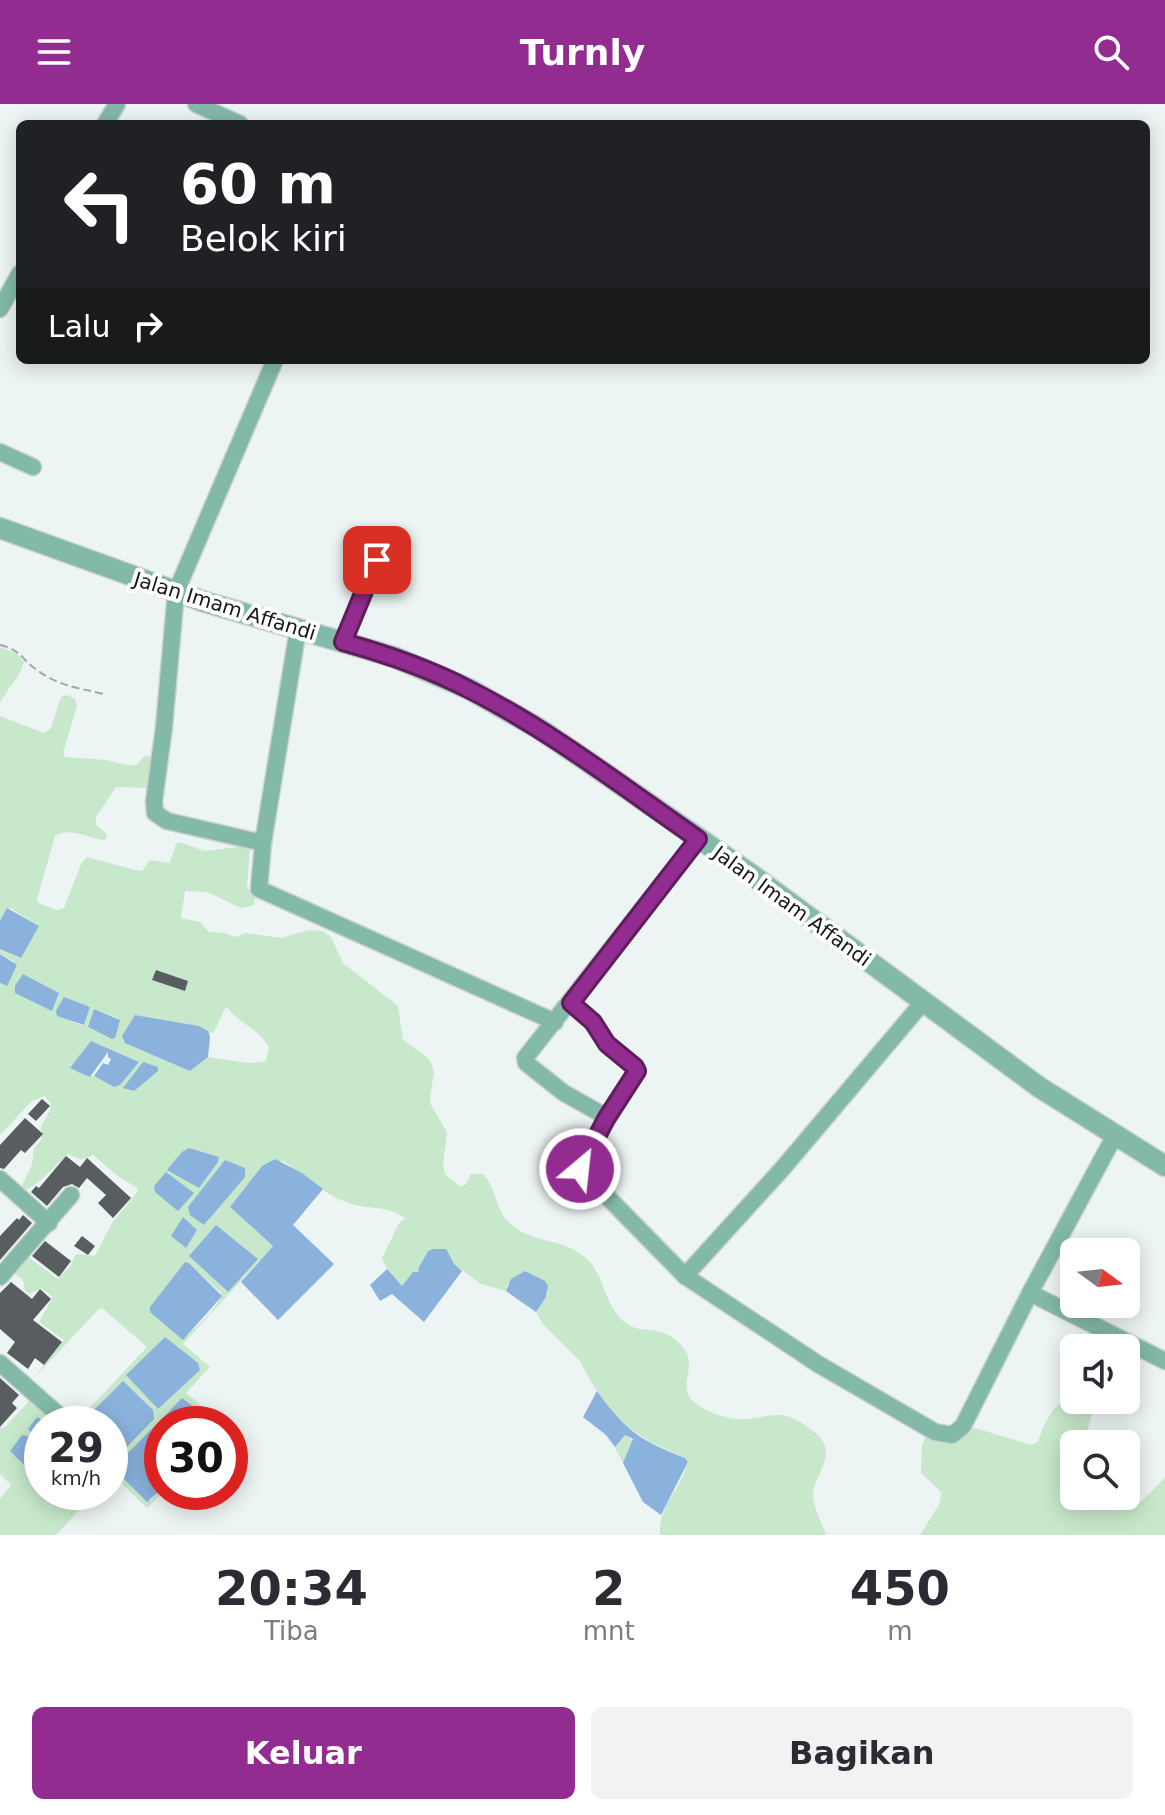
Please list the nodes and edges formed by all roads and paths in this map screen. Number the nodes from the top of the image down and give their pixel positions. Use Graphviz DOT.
graph roads {
  1 [pos="196,104"];
  2 [pos="231,120"];
  3 [pos="16,280"];
  4 [pos="0,309"];
  5 [pos="273,364"];
  6 [pos="0,452"];
  7 [pos="33,467"];
  8 [pos="0,528"];
  9 [pos="388,533"];
  10 [pos="176,592"];
  11 [pos="298,629"];
  12 [pos="343,642"];
  13 [pos="0,645"];
  14 [pos="104,694"];
  15 [pos="698,839"];
  16 [pos="263,843"];
  17 [pos="924,1001"];
  18 [pos="571,1003"];
  19 [pos="555,1022"];
  20 [pos="606,1119"];
  21 [pos="1115,1135"];
  22 [pos="1165,1166"];
  23 [pos="0,1179"];
  24 [pos="71,1195"];
  25 [pos="49,1223"];
  26 [pos="685,1276"];
  27 [pos="0,1277"];
  28 [pos="1030,1293"];
  29 [pos="1165,1361"];
  30 [pos="0,1363"];
  31 [pos="49,1406"];
  1 -- 2 [label="street"];
  3 -- 4 [label="street"];
  5 -- 10 [label="street"];
  6 -- 7 [label="street"];
  8 -- 10 [label="street, Jalan Imam Affandi"];
  9 -- 12 [label="lane"];
  10 -- 11 [label="street, Jalan Imam Affandi"];
  10 -- 16 [label="street"];
  11 -- 12 [label="street, Jalan Imam Affandi"];
  11 -- 16 [label="street"];
  12 -- 15 [label="street, Jalan Imam Affandi"];
  13 -- 14 [label="path"];
  15 -- 17 [label="street, Jalan Imam Affandi"];
  15 -- 18 [label="street"];
  16 -- 19 [label="street"];
  17 -- 21 [label="street, Jalan Imam Affandi"];
  17 -- 26 [label="street"];
  18 -- 19 [label="street"];
  18 -- 20 [label="street"];
  19 -- 20 [label="street"];
  20 -- 26 [label="street"];
  21 -- 22 [label="street, Jalan Imam Affandi"];
  21 -- 28 [label="street"];
  23 -- 25 [label="street"];
  24 -- 25 [label="street"];
  25 -- 27 [label="street"];
  26 -- 28 [label="street"];
  28 -- 29 [label="street"];
  30 -- 31 [label="street"];
}
